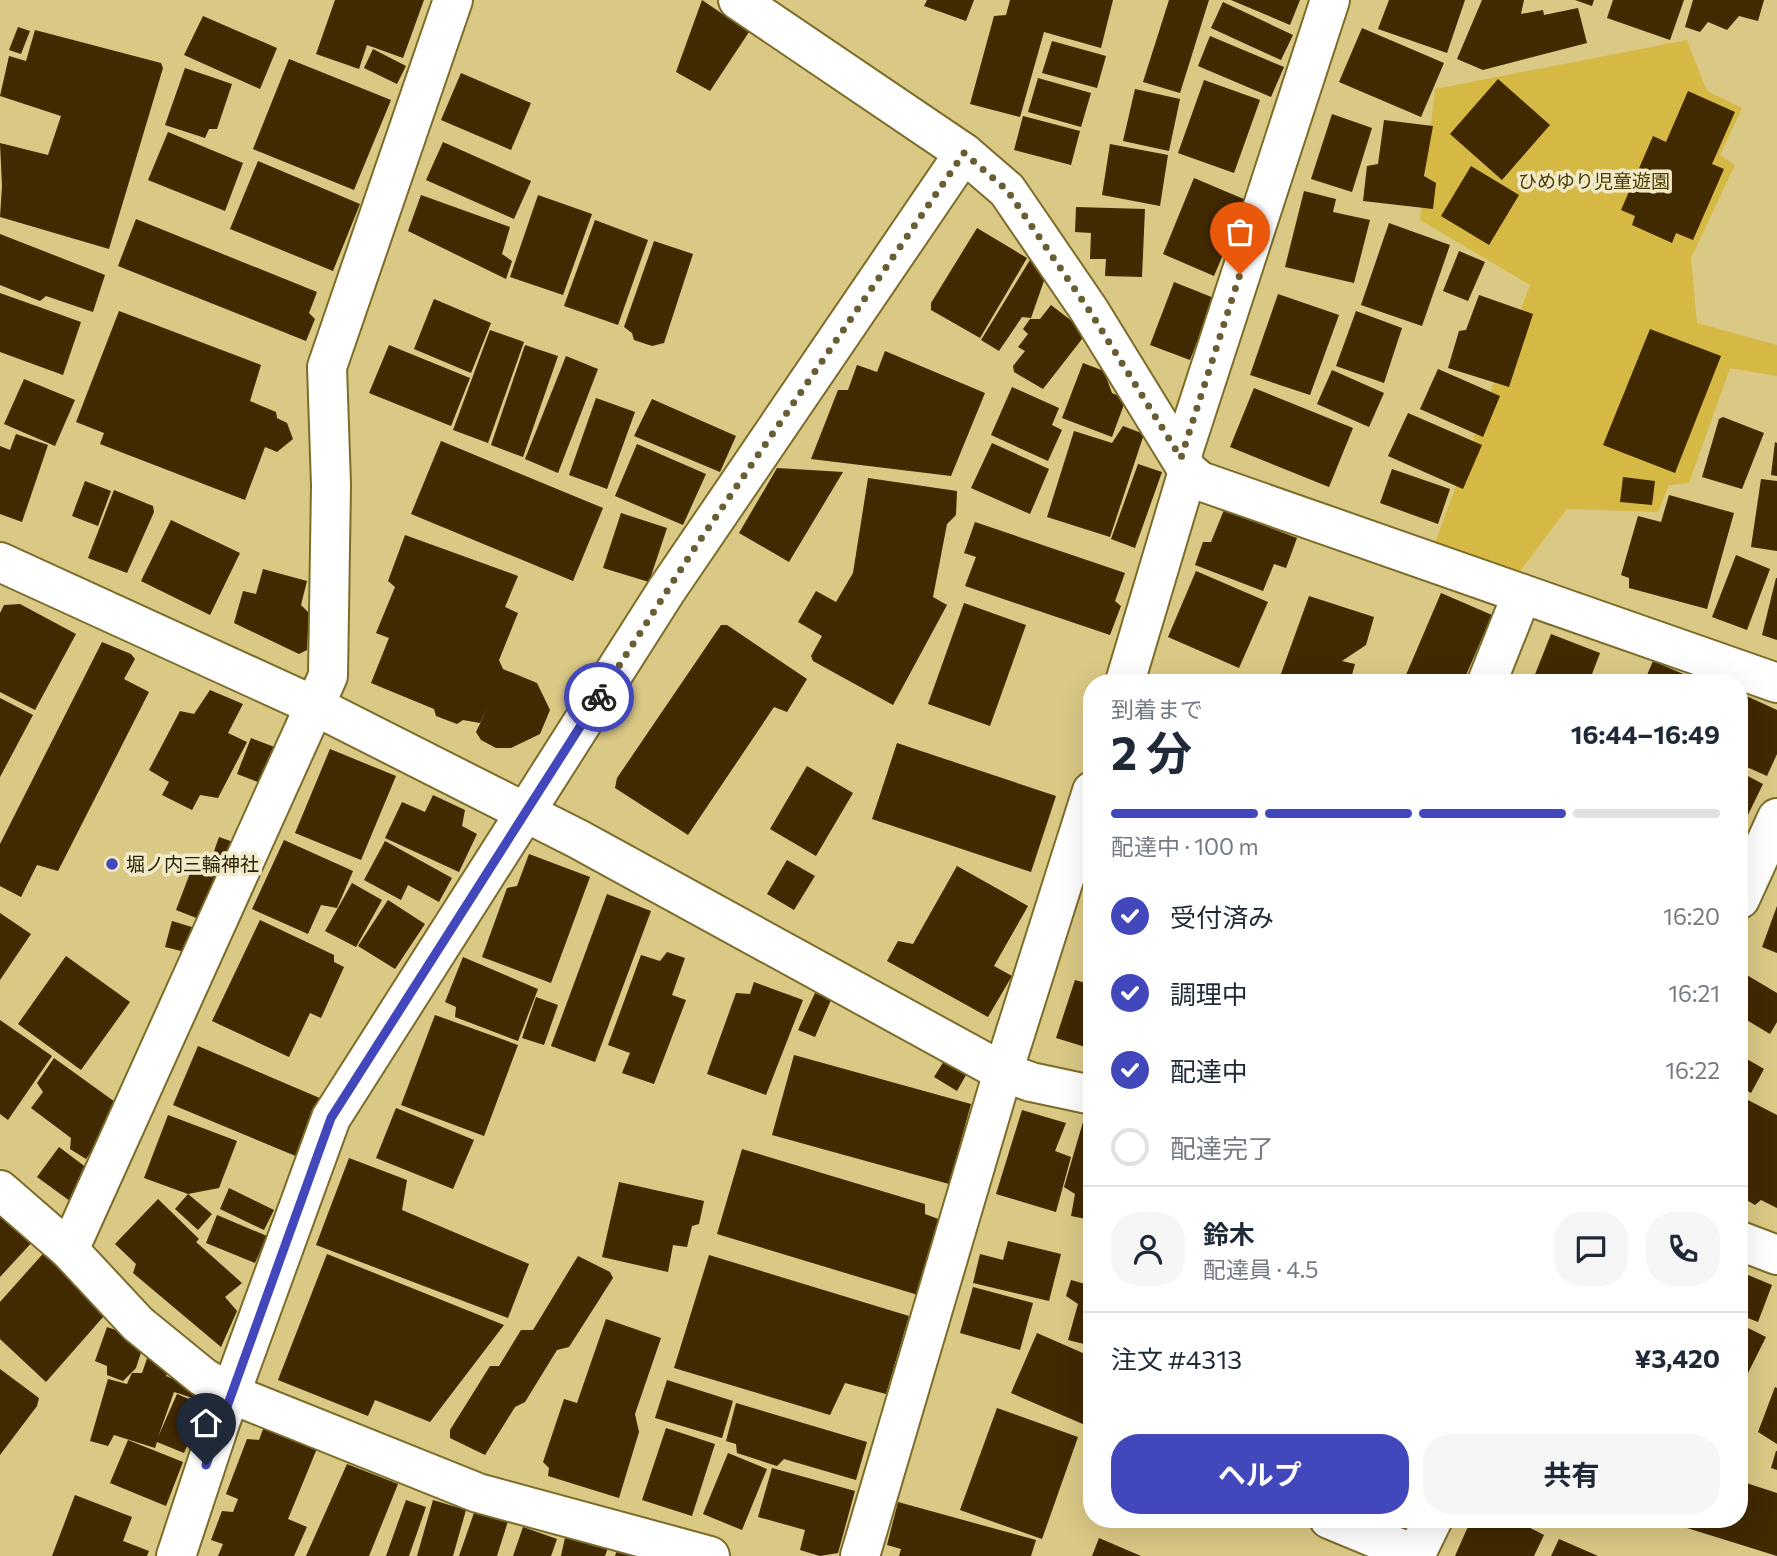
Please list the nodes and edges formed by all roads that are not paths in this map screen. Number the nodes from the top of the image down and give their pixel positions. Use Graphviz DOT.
graph roads {
  1 [pos="453,0"];
  2 [pos="738,0"];
  3 [pos="1330,0"];
  4 [pos="964,153"];
  5 [pos="1185,464"];
  6 [pos="0,562"];
  7 [pos="1522,594"];
  8 [pos="1127,674"];
  9 [pos="1490,674"];
  10 [pos="1777,683"];
  11 [pos="314,706"];
  12 [pos="525,812"];
  13 [pos="1777,818"];
  14 [pos="1083,819"];
  15 [pos="1748,881"];
  16 [pos="1003,1072"];
  17 [pos="1083,1093"];
  18 [pos="0,1191"];
  19 [pos="1748,1244"];
  20 [pos="69,1250"];
  21 [pos="1777,1255"];
  22 [pos="231,1394"];
  23 [pos="1350,1528"];
  24 [pos="1428,1528"];
  25 [pos="1415,1555"];
  26 [pos="176,1556"];
  27 [pos="710,1556"];
  28 [pos="860,1556"];
  1 -- 11 [label="street"];
  2 -- 4 [label="street"];
  3 -- 5 [label="street"];
  4 -- 5 [label="street"];
  4 -- 12 [label="street"];
  5 -- 7 [label="street"];
  5 -- 8 [label="street"];
  6 -- 11 [label="street"];
  7 -- 9 [label="street"];
  7 -- 10 [label="street"];
  11 -- 12 [label="street"];
  11 -- 20 [label="street"];
  12 -- 16 [label="street"];
  12 -- 22 [label="street"];
  13 -- 15 [label="street"];
  14 -- 16 [label="street"];
  16 -- 17 [label="street"];
  16 -- 28 [label="street"];
  18 -- 20 [label="street"];
  19 -- 21 [label="street"];
  20 -- 22 [label="street"];
  22 -- 26 [label="street"];
  22 -- 27 [label="street"];
  23 -- 25 [label="street"];
  24 -- 25 [label="street"];
}
